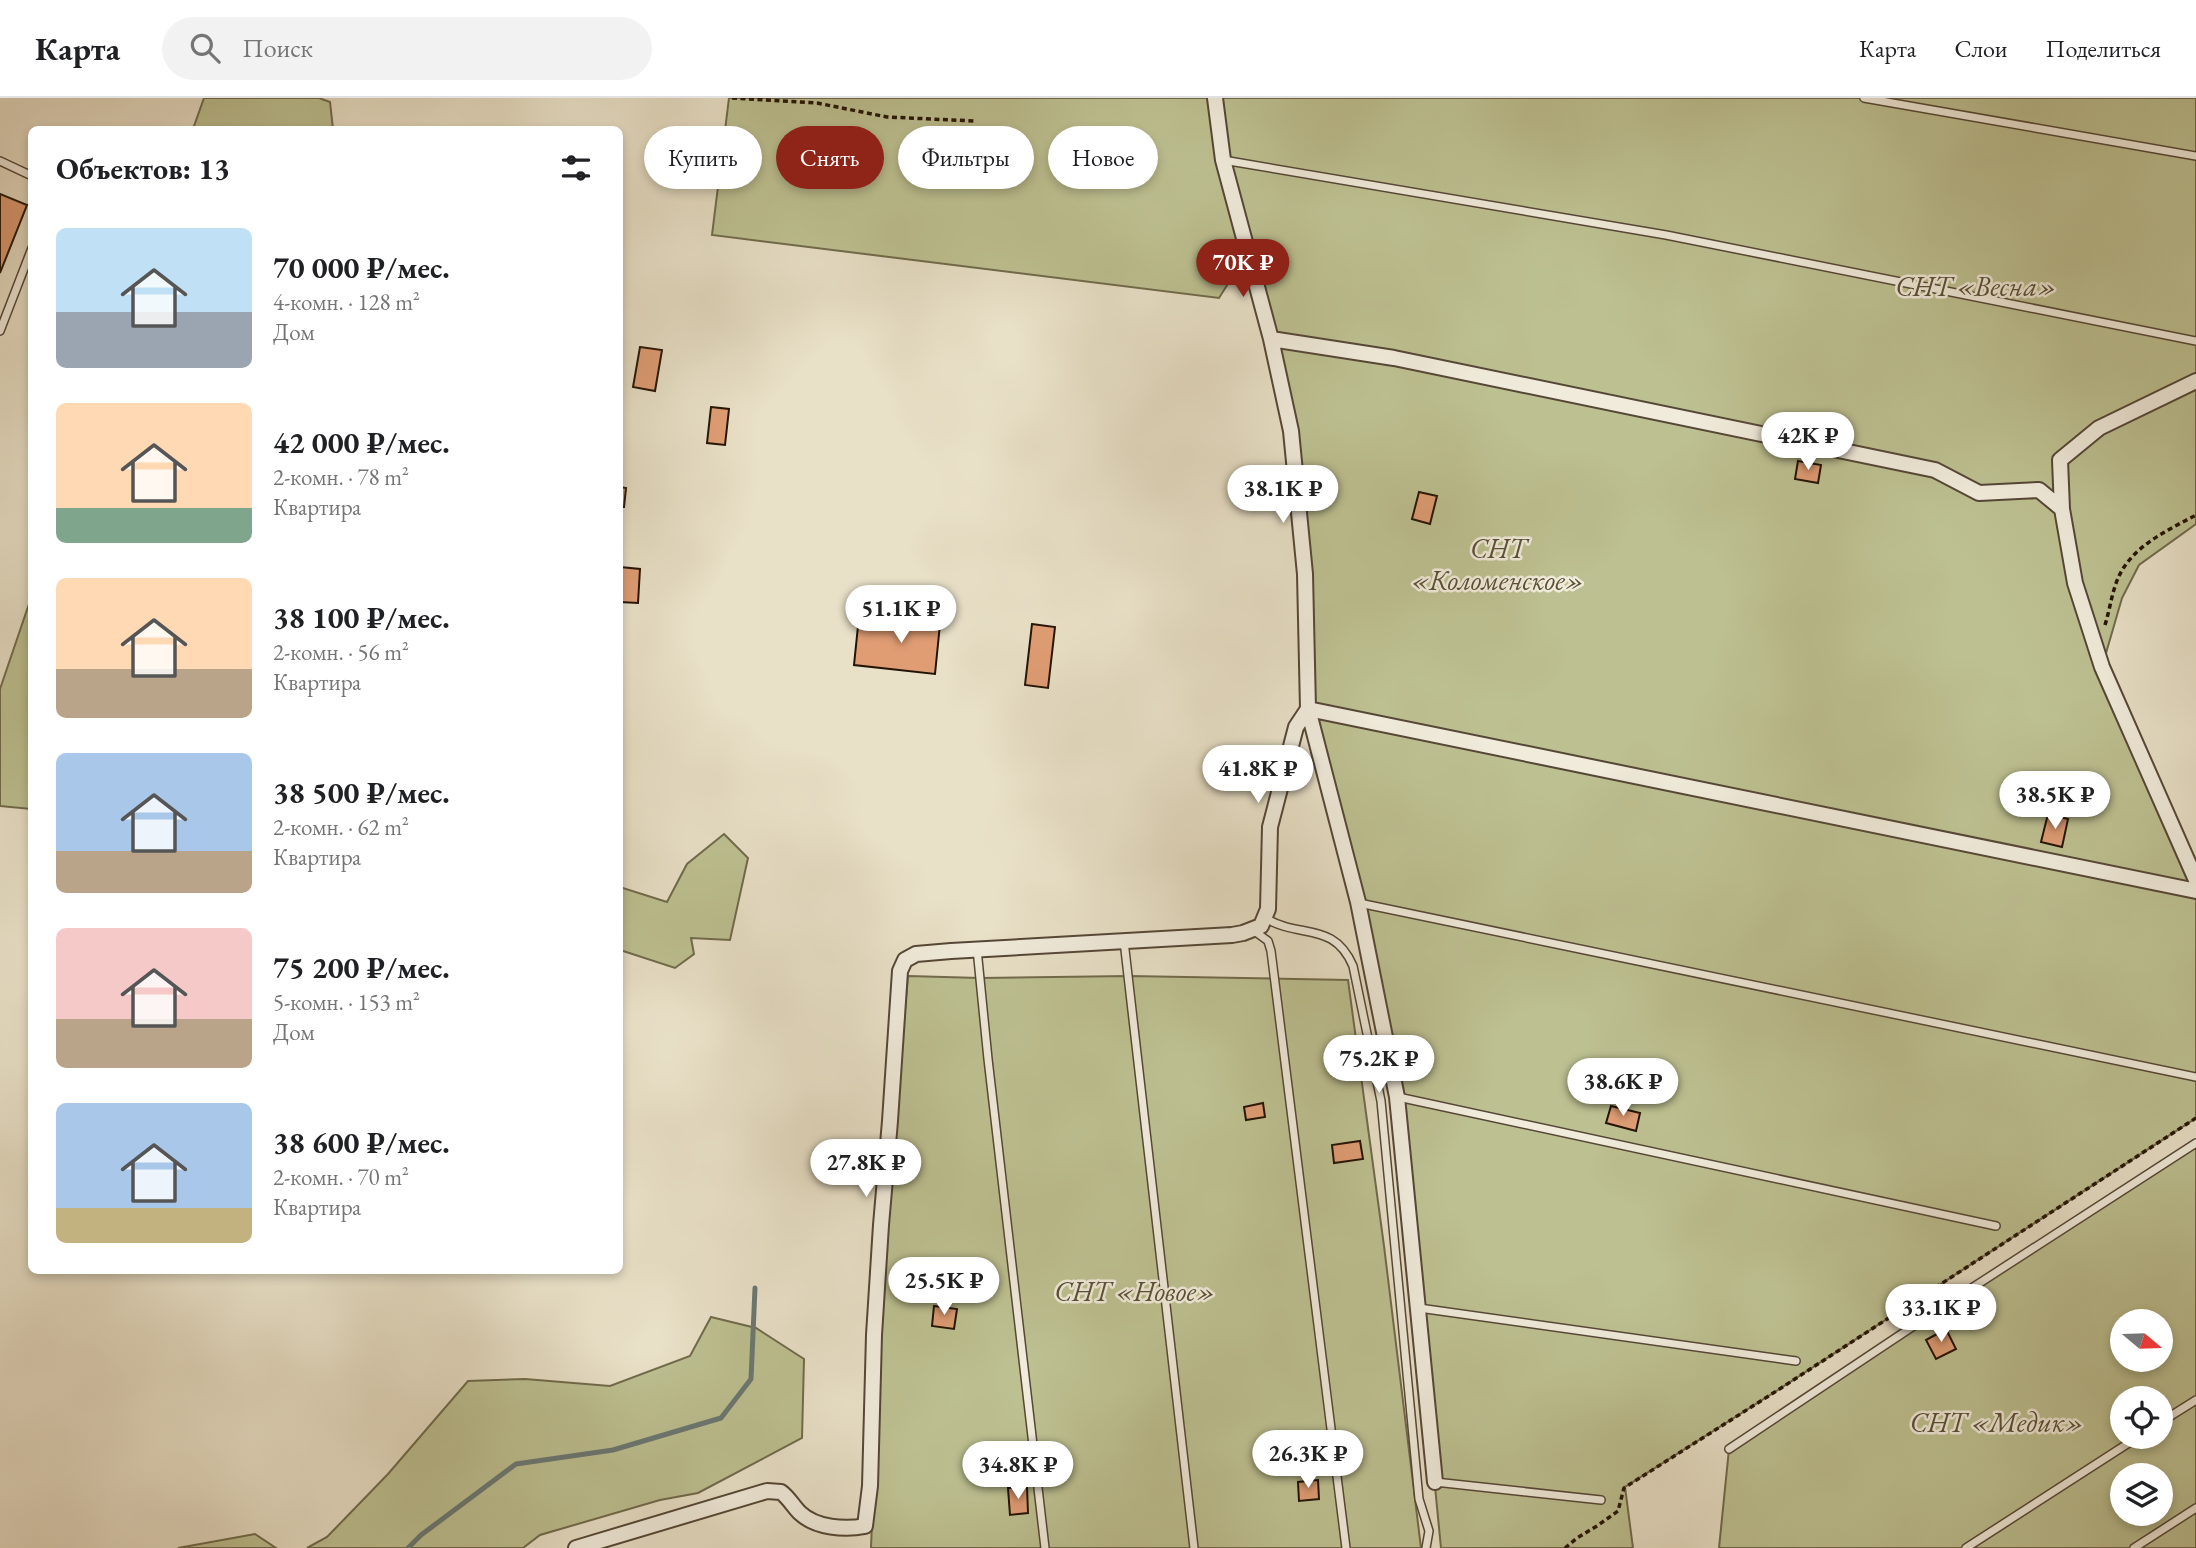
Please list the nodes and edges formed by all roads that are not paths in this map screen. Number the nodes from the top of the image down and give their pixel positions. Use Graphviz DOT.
graph roads {
  1 [pos="1215,98"];
  2 [pos="1864,98"];
  3 [pos="2196,156"];
  4 [pos="1223,160"];
  5 [pos="0,161"];
  6 [pos="28,174"];
  7 [pos="28,258"];
  8 [pos="0,331"];
  9 [pos="1271,339"];
  10 [pos="2196,341"];
  11 [pos="2196,381"];
  12 [pos="2062,509"];
  13 [pos="1308,709"];
  14 [pos="2196,880"];
  15 [pos="2196,891"];
  16 [pos="1359,902"];
  17 [pos="1265,918"];
  18 [pos="1253,930"];
  19 [pos="1124,940"];
  20 [pos="977,949"];
  21 [pos="2196,1077"];
  22 [pos="1397,1097"];
  23 [pos="2196,1143"];
  24 [pos="1996,1226"];
  25 [pos="1418,1307"];
  26 [pos="1796,1361"];
  27 [pos="2196,1399"];
  28 [pos="2173,1414"];
  29 [pos="1729,1449"];
  30 [pos="2119,1449"];
  31 [pos="1435,1482"];
  32 [pos="1601,1500"];
  33 [pos="2196,1508"];
  34 [pos="576,1548"];
  35 [pos="1045,1548"];
  36 [pos="1195,1548"];
  37 [pos="1346,1548"];
  38 [pos="1426,1548"];
  39 [pos="1966,1548"];
  40 [pos="2134,1548"];
  1 -- 4 [label="street"];
  2 -- 3 [label="lane"];
  4 -- 9 [label="street"];
  4 -- 10 [label="lane"];
  5 -- 6 [label="lane"];
  7 -- 8 [label="lane"];
  9 -- 12 [label="street"];
  9 -- 13 [label="street"];
  11 -- 12 [label="street"];
  12 -- 14 [label="street"];
  13 -- 15 [label="street"];
  13 -- 16 [label="street"];
  13 -- 17 [label="street"];
  16 -- 21 [label="lane"];
  16 -- 22 [label="street"];
  17 -- 18 [label="street"];
  17 -- 38 [label="lane"];
  18 -- 19 [label="street"];
  18 -- 37 [label="lane"];
  19 -- 20 [label="street"];
  19 -- 36 [label="lane"];
  20 -- 34 [label="street"];
  20 -- 35 [label="lane"];
  22 -- 24 [label="lane"];
  22 -- 25 [label="street"];
  23 -- 29 [label="lane"];
  25 -- 26 [label="lane"];
  25 -- 31 [label="street"];
  27 -- 28 [label="lane"];
  30 -- 39 [label="lane"];
  31 -- 32 [label="lane"];
  33 -- 40 [label="lane"];
}
